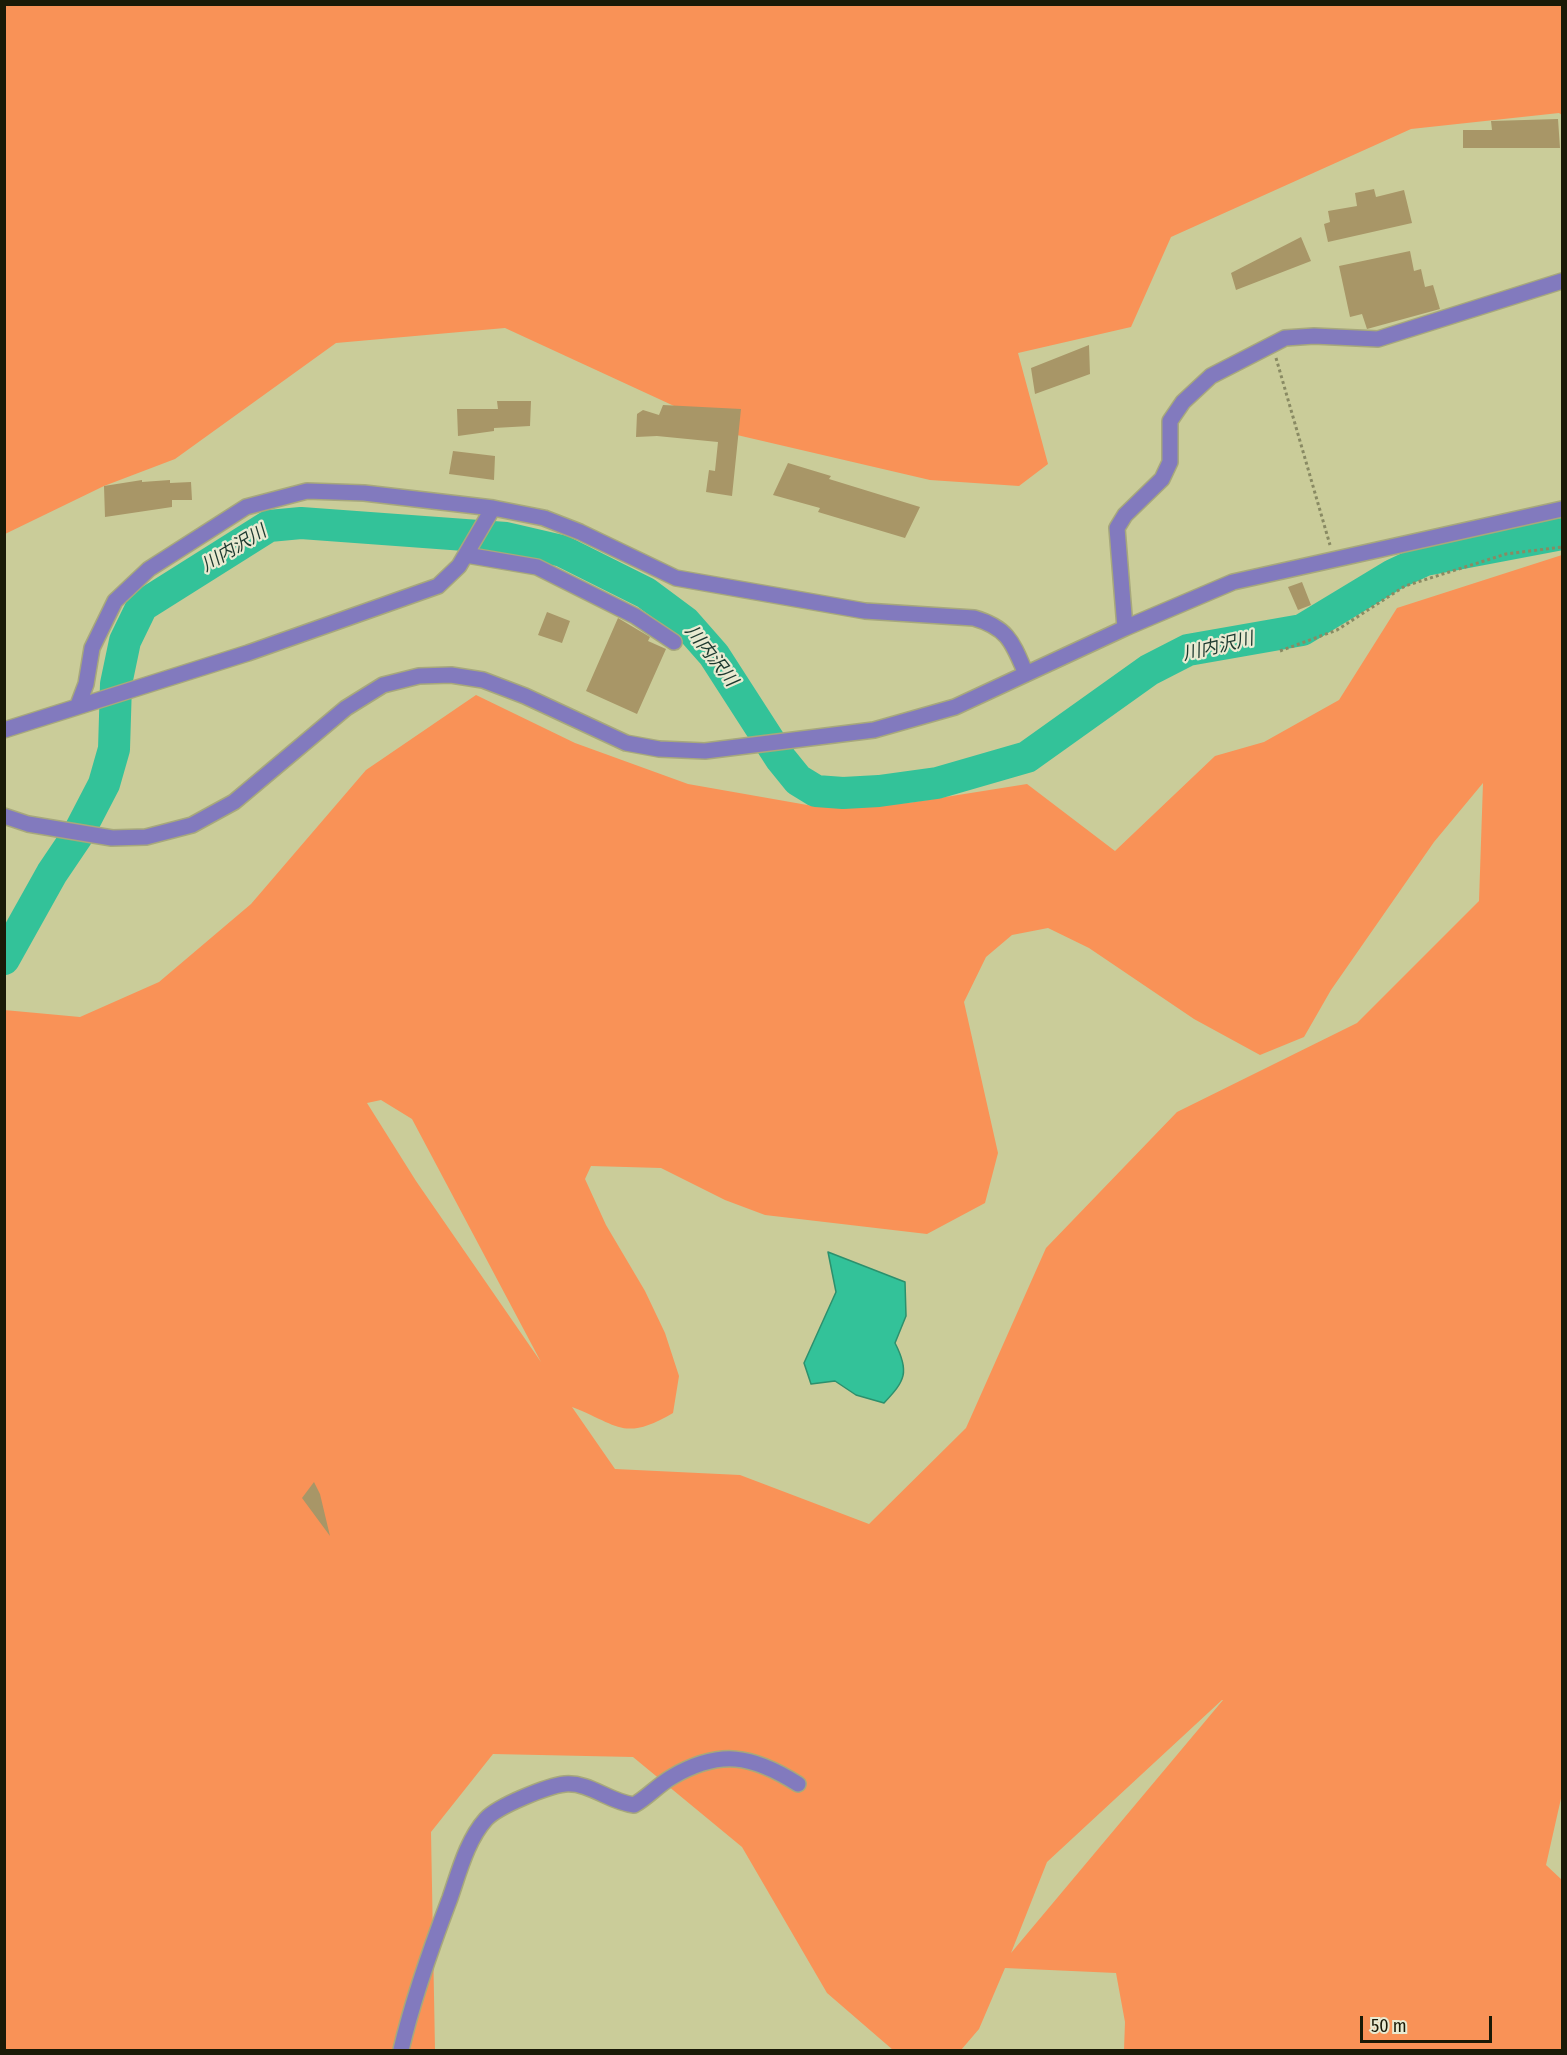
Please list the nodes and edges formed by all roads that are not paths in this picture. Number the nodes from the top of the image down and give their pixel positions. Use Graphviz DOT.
graph roads {
  1 [pos="1563,281"];
  2 [pos="1563,509"];
  3 [pos="489,514"];
  4 [pos="467,553"];
  5 [pos="1125,628"];
  6 [pos="674,642"];
  7 [pos="1026,674"];
  8 [pos="78,705"];
  9 [pos="4,730"];
  10 [pos="4,816"];
  11 [pos="798,1784"];
  12 [pos="400,2050"];
  1 -- 5 [label="street"];
  2 -- 5 [label="street"];
  3 -- 4 [label="street"];
  3 -- 7 [label="street"];
  3 -- 8 [label="street"];
  4 -- 6 [label="street"];
  4 -- 8 [label="street"];
  5 -- 7 [label="street"];
  7 -- 10 [label="street"];
  8 -- 9 [label="street"];
  11 -- 12 [label="street"];
}
